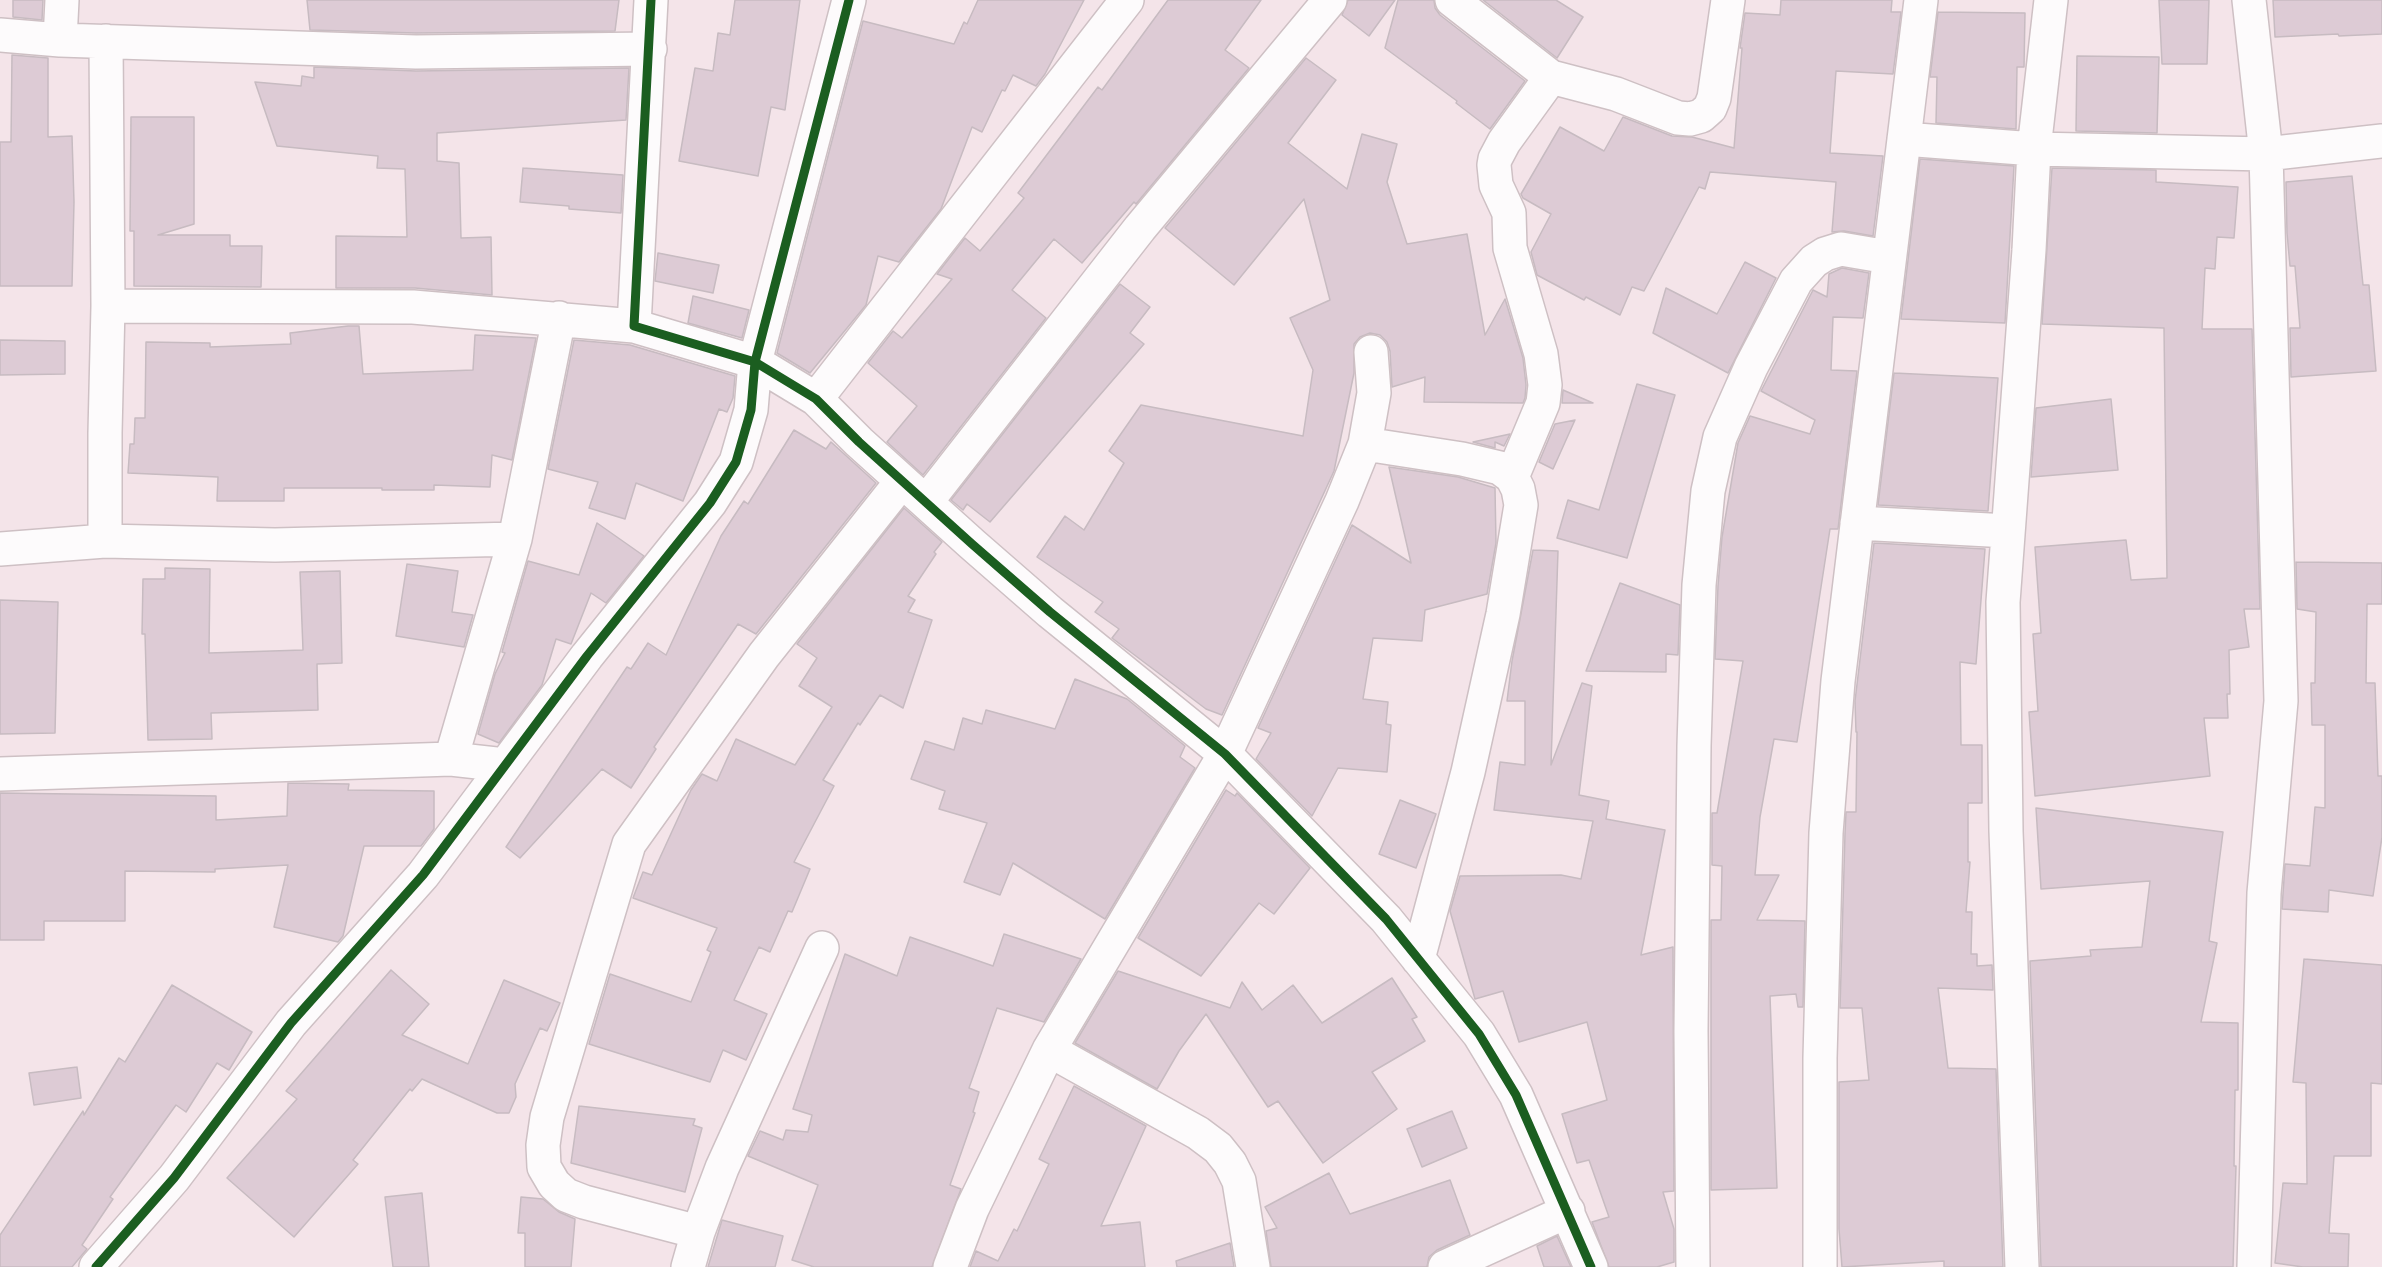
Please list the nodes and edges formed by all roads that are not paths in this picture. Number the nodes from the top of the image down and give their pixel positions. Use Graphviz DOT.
graph roads {
  1 [pos="62,0"];
  2 [pos="651,0"];
  3 [pos="849,0"];
  4 [pos="1127,0"];
  5 [pos="1330,0"];
  6 [pos="1452,0"];
  7 [pos="1728,0"];
  8 [pos="1921,0"];
  9 [pos="2051,0"];
  10 [pos="2249,0"];
  11 [pos="0,35"];
  12 [pos="60,39"];
  13 [pos="106,41"];
  14 [pos="650,49"];
  15 [pos="1551,77"];
  16 [pos="1904,139"];
  17 [pos="2382,141"];
  18 [pos="2034,149"];
  19 [pos="2266,154"];
  20 [pos="1888,257"];
  21 [pos="108,306"];
  22 [pos="559,318"];
  23 [pos="634,326"];
  24 [pos="1371,352"];
  25 [pos="755,362"];
  26 [pos="816,399"];
  27 [pos="1365,444"];
  28 [pos="1512,477"];
  29 [pos="902,481"];
  30 [pos="926,502"];
  31 [pos="1857,523"];
  32 [pos="2008,531"];
  33 [pos="515,538"];
  34 [pos="105,541"];
  35 [pos="0,549"];
  36 [pos="1225,754"];
  37 [pos="451,759"];
  38 [pos="505,765"];
  39 [pos="0,774"];
  40 [pos="822,948"];
  41 [pos="1418,959"];
  42 [pos="1050,1050"];
  43 [pos="1568,1211"];
  44 [pos="698,1232"];
  45 [pos="96,1267"];
  46 [pos="688,1267"];
  47 [pos="950,1267"];
  48 [pos="1253,1267"];
  49 [pos="1445,1267"];
  50 [pos="1592,1267"];
  51 [pos="1693,1267"];
  52 [pos="1820,1267"];
  53 [pos="2022,1267"];
  54 [pos="2254,1267"];
  1 -- 12 [label="street"];
  2 -- 14 [label="street"];
  3 -- 25 [label="street"];
  4 -- 26 [label="street"];
  5 -- 30 [label="street"];
  6 -- 15 [label="street"];
  7 -- 15 [label="street"];
  8 -- 16 [label="street"];
  9 -- 18 [label="street"];
  10 -- 19 [label="street"];
  11 -- 12 [label="street"];
  12 -- 13 [label="street"];
  13 -- 14 [label="street"];
  13 -- 21 [label="street"];
  14 -- 23 [label="street"];
  15 -- 28 [label="street"];
  16 -- 18 [label="street"];
  16 -- 20 [label="street"];
  17 -- 19 [label="street"];
  18 -- 19 [label="street"];
  18 -- 32 [label="street"];
  19 -- 54 [label="street"];
  20 -- 31 [label="street"];
  20 -- 51 [label="street"];
  21 -- 22 [label="street"];
  21 -- 34 [label="street"];
  22 -- 23 [label="street"];
  22 -- 33 [label="street"];
  23 -- 25 [label="street"];
  24 -- 27 [label="street"];
  25 -- 26 [label="street"];
  25 -- 38 [label="street"];
  26 -- 29 [label="street"];
  27 -- 28 [label="street"];
  27 -- 36 [label="street"];
  28 -- 41 [label="street"];
  29 -- 30 [label="street"];
  29 -- 44 [label="street"];
  30 -- 36 [label="street"];
  31 -- 32 [label="street"];
  31 -- 52 [label="street"];
  32 -- 53 [label="street"];
  33 -- 34 [label="street"];
  33 -- 37 [label="street"];
  34 -- 35 [label="street"];
  36 -- 41 [label="street"];
  36 -- 42 [label="street"];
  37 -- 38 [label="street"];
  37 -- 39 [label="street"];
  38 -- 45 [label="street"];
  40 -- 44 [label="street"];
  41 -- 43 [label="street"];
  42 -- 47 [label="street"];
  42 -- 48 [label="street"];
  43 -- 49 [label="street"];
  43 -- 50 [label="street"];
  44 -- 46 [label="street"];
}
